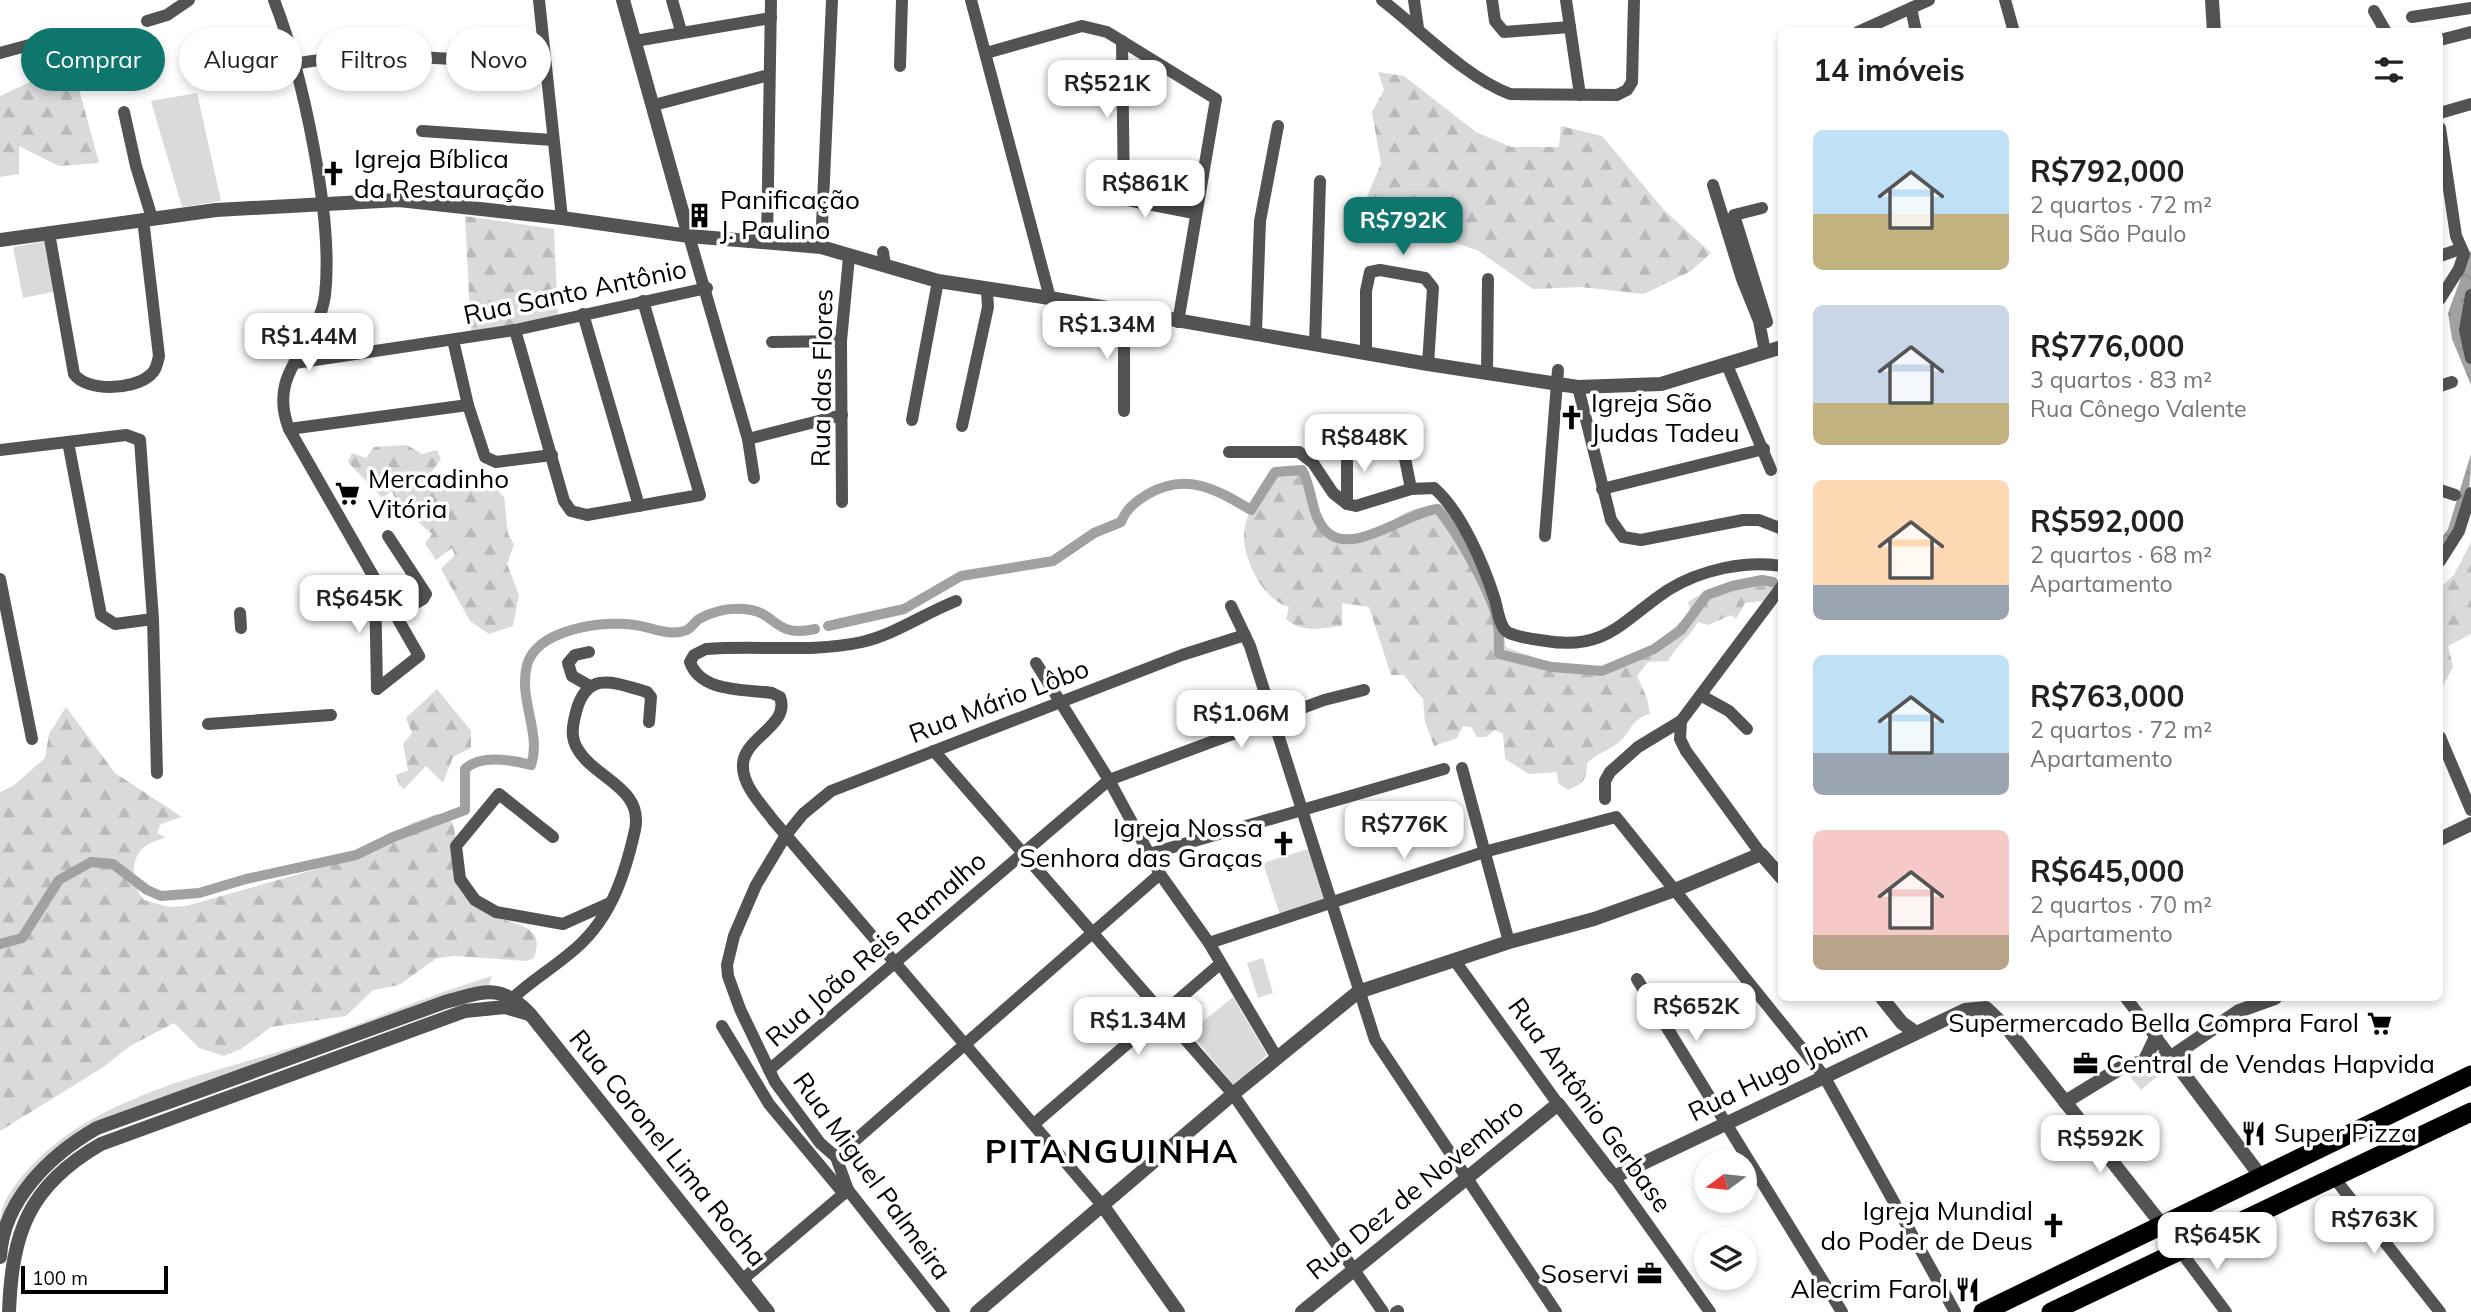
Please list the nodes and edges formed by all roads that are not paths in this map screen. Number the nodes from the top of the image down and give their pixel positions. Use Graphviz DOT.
graph roads {
  1 [pos="189,0"];
  2 [pos="274,0"];
  3 [pos="539,0"];
  4 [pos="623,0"];
  5 [pos="673,0"];
  6 [pos="771,0"];
  7 [pos="832,0"];
  8 [pos="902,0"];
  9 [pos="971,0"];
  10 [pos="1382,0"];
  11 [pos="1414,0"];
  12 [pos="1492,0"];
  13 [pos="1566,0"];
  14 [pos="1634,0"];
  15 [pos="1929,0"];
  16 [pos="2005,0"];
  17 [pos="2213,0"];
  18 [pos="1911,8"];
  19 [pos="2470,10"];
  20 [pos="2374,11"];
  21 [pos="2412,17"];
  22 [pos="771,18"];
  23 [pos="147,21"];
  24 [pos="1570,27"];
  25 [pos="282,28"];
  26 [pos="542,28"];
  27 [pos="1418,28"];
  28 [pos="1867,28"];
  29 [pos="1915,28"];
  30 [pos="2013,28"];
  31 [pos="2214,28"];
  32 [pos="2384,28"];
  33 [pos="681,31"];
  34 [pos="2471,32"];
  35 [pos="2443,39"];
  36 [pos="635,41"];
  37 [pos="1122,41"];
  38 [pos="21,47"];
  39 [pos="0,53"];
  40 [pos="986,53"];
  41 [pos="446,60"];
  42 [pos="302,62"];
  43 [pos="900,66"];
  44 [pos="769,75"];
  45 [pos="299,91"];
  46 [pos="548,91"];
  47 [pos="1580,95"];
  48 [pos="2471,104"];
  49 [pos="654,105"];
  50 [pos="124,112"];
  51 [pos="2443,112"];
  52 [pos="1279,126"];
  53 [pos="422,131"];
  54 [pos="553,140"];
  55 [pos="2443,172"];
  56 [pos="1320,181"];
  57 [pos="1713,185"];
  58 [pos="1102,195"];
  59 [pos="1124,199"];
  60 [pos="2445,201"];
  61 [pos="322,202"];
  62 [pos="1762,208"];
  63 [pos="1194,213"];
  64 [pos="148,218"];
  65 [pos="562,218"];
  66 [pos="49,233"];
  67 [pos="689,236"];
  68 [pos="0,240"];
  69 [pos="767,242"];
  70 [pos="821,247"];
  71 [pos="2462,252"];
  72 [pos="2443,255"];
  73 [pos="849,257"];
  74 [pos="1488,279"];
  75 [pos="938,281"];
  76 [pos="707,288"];
  77 [pos="987,291"];
  78 [pos="2443,294"];
  79 [pos="2471,295"];
  80 [pos="1050,298"];
  81 [pos="643,301"];
  82 [pos="1124,312"];
  83 [pos="583,314"];
  84 [pos="1178,322"];
  85 [pos="515,330"];
  86 [pos="1256,332"];
  87 [pos="453,340"];
  88 [pos="841,341"];
  89 [pos="772,342"];
  90 [pos="1315,344"];
  91 [pos="1774,349"];
  92 [pos="1366,352"];
  93 [pos="2471,358"];
  94 [pos="295,363"];
  95 [pos="1428,364"];
  96 [pos="1727,365"];
  97 [pos="1487,373"];
  98 [pos="1557,377"];
  99 [pos="1578,387"];
  100 [pos="468,405"];
  101 [pos="1124,411"];
  102 [pos="842,415"];
  103 [pos="912,420"];
  104 [pos="962,426"];
  105 [pos="289,429"];
  106 [pos="1401,433"];
  107 [pos="748,439"];
  108 [pos="68,442"];
  109 [pos="1347,445"];
  110 [pos="1764,449"];
  111 [pos="0,450"];
  112 [pos="1228,452"];
  113 [pos="552,455"];
  114 [pos="1771,470"];
  115 [pos="754,478"];
  116 [pos="1411,489"];
  117 [pos="1602,489"];
  118 [pos="2471,497"];
  119 [pos="842,502"];
  120 [pos="1347,504"];
  121 [pos="639,506"];
  122 [pos="341,517"];
  123 [pos="327,518"];
  124 [pos="1778,527"];
  125 [pos="388,536"];
  126 [pos="1545,536"];
  127 [pos="2443,556"];
  128 [pos="1778,566"];
  129 [pos="0,579"];
  130 [pos="375,581"];
  131 [pos="1778,592"];
  132 [pos="956,601"];
  133 [pos="1231,606"];
  134 [pos="240,613"];
  135 [pos="395,615"];
  136 [pos="153,620"];
  137 [pos="241,628"];
  138 [pos="1245,635"];
  139 [pos="589,652"];
  140 [pos="1036,663"];
  141 [pos="588,685"];
  142 [pos="1364,690"];
  143 [pos="1702,695"];
  144 [pos="1059,702"];
  145 [pos="331,715"];
  146 [pos="1273,720"];
  147 [pos="1681,721"];
  148 [pos="649,722"];
  149 [pos="208,724"];
  150 [pos="1747,729"];
  151 [pos="32,739"];
  152 [pos="2443,744"];
  153 [pos="934,751"];
  154 [pos="1462,768"];
  155 [pos="1444,769"];
  156 [pos="158,773"];
  157 [pos="1109,780"];
  158 [pos="1605,799"];
  159 [pos="2471,810"];
  160 [pos="1302,811"];
  161 [pos="2471,824"];
  162 [pos="786,835"];
  163 [pos="553,837"];
  164 [pos="2443,838"];
  165 [pos="1484,852"];
  166 [pos="1024,853"];
  167 [pos="1149,854"];
  168 [pos="1761,854"];
  169 [pos="1778,873"];
  170 [pos="1160,874"];
  171 [pos="1675,890"];
  172 [pos="614,901"];
  173 [pos="1331,903"];
  174 [pos="1093,933"];
  175 [pos="1509,942"];
  176 [pos="1209,943"];
  177 [pos="894,961"];
  178 [pos="1455,961"];
  179 [pos="1220,964"];
  180 [pos="1637,979"];
  181 [pos="1358,992"];
  182 [pos="1884,1001"];
  183 [pos="2128,1001"];
  184 [pos="2267,1001"];
  185 [pos="509,1002"];
  186 [pos="1163,1013"];
  187 [pos="722,1026"];
  188 [pos="1909,1035"];
  189 [pos="2156,1037"];
  190 [pos="964,1042"];
  191 [pos="1277,1058"];
  192 [pos="2171,1058"];
  193 [pos="2145,1060"];
  194 [pos="769,1070"];
  195 [pos="2471,1075"];
  196 [pos="1824,1076"];
  197 [pos="1233,1094"];
  198 [pos="2065,1102"];
  199 [pos="1558,1104"];
  200 [pos="2471,1112"];
  201 [pos="1727,1123"];
  202 [pos="1034,1124"];
  203 [pos="836,1157"];
  204 [pos="1614,1177"];
  205 [pos="2262,1178"];
  206 [pos="1465,1179"];
  207 [pos="2335,1179"];
  208 [pos="846,1192"];
  209 [pos="1103,1206"];
  210 [pos="2163,1226"];
  211 [pos="2180,1252"];
  212 [pos="0,1257"];
  213 [pos="1354,1269"];
  214 [pos="743,1280"];
  215 [pos="9,1312"];
  216 [pos="768,1312"];
  217 [pos="943,1312"];
  218 [pos="977,1312"];
  219 [pos="1178,1312"];
  220 [pos="1302,1312"];
  221 [pos="1383,1312"];
  222 [pos="1556,1312"];
  223 [pos="1710,1312"];
  224 [pos="1842,1312"];
  225 [pos="1955,1312"];
  226 [pos="1983,1312"];
  227 [pos="2051,1312"];
  228 [pos="2226,1312"];
  229 [pos="2440,1312"];
  1 -- 23 [label="street"];
  2 -- 25 [label="street"];
  3 -- 26 [label="street"];
  4 -- 36 [label="street"];
  5 -- 33 [label="street"];
  6 -- 22 [label="street"];
  7 -- 70 [label="street"];
  8 -- 43 [label="street"];
  9 -- 40 [label="street"];
  10 -- 27 [label="street"];
  11 -- 27 [label="street"];
  12 -- 24 [label="street"];
  13 -- 24 [label="street"];
  14 -- 47 [label="street"];
  15 -- 18 [label="street"];
  16 -- 30 [label="street"];
  17 -- 31 [label="street"];
  18 -- 28 [label="street"];
  18 -- 29 [label="street"];
  19 -- 21 [label="street"];
  20 -- 32 [label="street"];
  22 -- 33 [label="street"];
  22 -- 44 [label="street"];
  24 -- 47 [label="street"];
  27 -- 47 [label="street"];
  33 -- 36 [label="street"];
  34 -- 35 [label="street"];
  36 -- 49 [label="street"];
  37 -- 40 [label="street"];
  37 -- 59 [label="street"];
  37 -- 63 [label="street"];
  38 -- 39 [label="street"];
  40 -- 80 [label="street"];
  41 -- 42 [label="street"];
  44 -- 49 [label="street"];
  44 -- 69 [label="street"];
  45 -- 61 [label="street"];
  46 -- 54 [label="street"];
  48 -- 51 [label="street"];
  49 -- 67 [label="street"];
  50 -- 64 [label="street"];
  52 -- 86 [label="street"];
  53 -- 54 [label="street"];
  54 -- 65 [label="street"];
  55 -- 60 [label="street"];
  56 -- 90 [label="street"];
  57 -- 91 [label="street"];
  58 -- 59 [label="street"];
  59 -- 63 [label="street"];
  60 -- 71 [label="street"];
  61 -- 64 [label="street"];
  61 -- 65 [label="street"];
  61 -- 94 [label="street"];
  62 -- 91 [label="street"];
  63 -- 84 [label="street"];
  64 -- 66 [label="street"];
  64 -- 66 [label="street"];
  65 -- 67 [label="street"];
  66 -- 68 [label="street"];
  67 -- 69 [label="street"];
  67 -- 76 [label="street"];
  69 -- 70 [label="street"];
  70 -- 73 [label="street"];
  71 -- 72 [label="street"];
  71 -- 78 [label="street"];
  73 -- 75 [label="street"];
  73 -- 88 [label="street, Rua das Flores"];
  74 -- 97 [label="street"];
  75 -- 77 [label="street"];
  75 -- 103 [label="street"];
  76 -- 81 [label="street, Rua Santo Antônio"];
  76 -- 107 [label="street"];
  77 -- 80 [label="street"];
  77 -- 104 [label="street"];
  79 -- 93 [label="street"];
  80 -- 82 [label="street"];
  81 -- 83 [label="street, Rua Santo Antônio"];
  81 -- 121 [label="street"];
  82 -- 84 [label="street"];
  82 -- 101 [label="street"];
  83 -- 85 [label="street, Rua Santo Antônio"];
  83 -- 121 [label="street"];
  84 -- 86 [label="street"];
  85 -- 87 [label="street, Rua Santo Antônio"];
  85 -- 113 [label="street"];
  86 -- 90 [label="street"];
  87 -- 94 [label="street, Rua Santo Antônio"];
  87 -- 100 [label="street, Rua Santo Antônio"];
  88 -- 89 [label="street"];
  88 -- 102 [label="street, Rua das Flores"];
  90 -- 92 [label="street"];
  91 -- 96 [label="street"];
  92 -- 95 [label="street"];
  92 -- 95 [label="street"];
  94 -- 105 [label="street"];
  95 -- 97 [label="street"];
  96 -- 99 [label="street"];
  96 -- 110 [label="street"];
  97 -- 98 [label="street"];
  98 -- 99 [label="street"];
  98 -- 126 [label="street"];
  99 -- 117 [label="street"];
  100 -- 105 [label="street"];
  100 -- 113 [label="street, Rua Santo Antônio"];
  102 -- 107 [label="street"];
  102 -- 119 [label="street, Rua das Flores"];
  105 -- 122 [label="street"];
  106 -- 116 [label="street"];
  107 -- 115 [label="street"];
  108 -- 111 [label="street"];
  108 -- 136 [label="street"];
  108 -- 136 [label="street"];
  109 -- 120 [label="street"];
  110 -- 114 [label="street"];
  110 -- 117 [label="street"];
  112 -- 120 [label="street"];
  113 -- 121 [label="street"];
  116 -- 120 [label="street"];
  116 -- 128 [label="street"];
  117 -- 124 [label="street"];
  118 -- 127 [label="street"];
  122 -- 123 [label="street"];
  122 -- 130 [label="street"];
  125 -- 135 [label="street"];
  129 -- 151 [label="street"];
  130 -- 135 [label="street"];
  130 -- 135 [label="street"];
  131 -- 143 [label="street"];
  132 -- 162 [label="street"];
  133 -- 138 [label="street"];
  134 -- 137 [label="street"];
  136 -- 156 [label="street"];
  138 -- 144 [label="street, Rua Mário Lôbo"];
  138 -- 146 [label="street"];
  139 -- 141 [label="street"];
  140 -- 144 [label="street"];
  141 -- 148 [label="street"];
  141 -- 172 [label="street"];
  142 -- 146 [label="street"];
  143 -- 147 [label="street"];
  143 -- 150 [label="street"];
  144 -- 153 [label="street, Rua Mário Lôbo"];
  144 -- 157 [label="street"];
  145 -- 149 [label="street"];
  146 -- 157 [label="street"];
  146 -- 160 [label="street"];
  147 -- 158 [label="street"];
  147 -- 168 [label="street"];
  152 -- 159 [label="street"];
  153 -- 162 [label="street, Rua Mário Lôbo"];
  153 -- 166 [label="street"];
  154 -- 165 [label="street"];
  155 -- 160 [label="street"];
  157 -- 166 [label="street, Rua João Reis Ramalho"];
  157 -- 167 [label="street"];
  160 -- 167 [label="street"];
  160 -- 173 [label="street"];
  161 -- 164 [label="street"];
  162 -- 177 [label="street"];
  162 -- 194 [label="street, Rua Miguel Palmeira"];
  163 -- 172 [label="street"];
  165 -- 171 [label="street"];
  165 -- 173 [label="street"];
  165 -- 175 [label="street"];
  166 -- 174 [label="street"];
  166 -- 177 [label="street, Rua João Reis Ramalho"];
  167 -- 170 [label="street"];
  168 -- 169 [label="street"];
  168 -- 171 [label="street"];
  170 -- 174 [label="street"];
  170 -- 176 [label="street"];
  171 -- 175 [label="street"];
  171 -- 196 [label="street"];
  172 -- 185 [label="street"];
  173 -- 176 [label="street"];
  173 -- 181 [label="street"];
  174 -- 186 [label="street"];
  174 -- 190 [label="street"];
  175 -- 178 [label="street"];
  176 -- 179 [label="street"];
  177 -- 190 [label="street"];
  177 -- 194 [label="street, Rua João Reis Ramalho"];
  178 -- 181 [label="street"];
  178 -- 199 [label="street, Rua Antônio Gerbase"];
  179 -- 186 [label="street"];
  179 -- 191 [label="street"];
  180 -- 201 [label="street"];
  181 -- 191 [label="street"];
  181 -- 206 [label="street"];
  182 -- 188 [label="street"];
  183 -- 189 [label="street"];
  184 -- 192 [label="street"];
  185 -- 212 [label="street"];
  185 -- 214 [label="street, Rua Coronel Lima Rocha"];
  185 -- 215 [label="street"];
  186 -- 197 [label="street"];
  186 -- 202 [label="street"];
  187 -- 208 [label="street, Rua Miguel Palmeira"];
  188 -- 196 [label="street, Rua Hugo Jobim"];
  188 -- 198 [label="street, Rua Hugo Jobim"];
  189 -- 192 [label="street"];
  189 -- 193 [label="street"];
  190 -- 202 [label="street"];
  190 -- 203 [label="street"];
  191 -- 197 [label="street"];
  192 -- 193 [label="street"];
  192 -- 205 [label="street"];
  193 -- 198 [label="street"];
  194 -- 203 [label="street, Rua Miguel Palmeira"];
  195 -- 205 [label="highway"];
  196 -- 201 [label="street, Rua Hugo Jobim"];
  196 -- 225 [label="street"];
  197 -- 209 [label="street"];
  197 -- 213 [label="street"];
  198 -- 210 [label="street"];
  199 -- 204 [label="street, Rua Antônio Gerbase"];
  199 -- 206 [label="street, Rua Dez de Novembro"];
  200 -- 207 [label="highway"];
  201 -- 204 [label="street, Rua Hugo Jobim"];
  201 -- 224 [label="street"];
  202 -- 209 [label="street"];
  203 -- 208 [label="street, Rua Miguel Palmeira"];
  204 -- 223 [label="street, Rua Antônio Gerbase"];
  205 -- 210 [label="highway"];
  206 -- 213 [label="street, Rua Dez de Novembro"];
  206 -- 222 [label="street"];
  207 -- 211 [label="highway"];
  207 -- 229 [label="street"];
  208 -- 214 [label="street"];
  208 -- 217 [label="street, Rua Miguel Palmeira"];
  209 -- 218 [label="street"];
  209 -- 219 [label="street"];
  210 -- 226 [label="highway"];
  211 -- 227 [label="highway"];
  211 -- 228 [label="street"];
  213 -- 220 [label="street, Rua Dez de Novembro"];
  213 -- 221 [label="street"];
  214 -- 216 [label="street, Rua Coronel Lima Rocha"];
}
